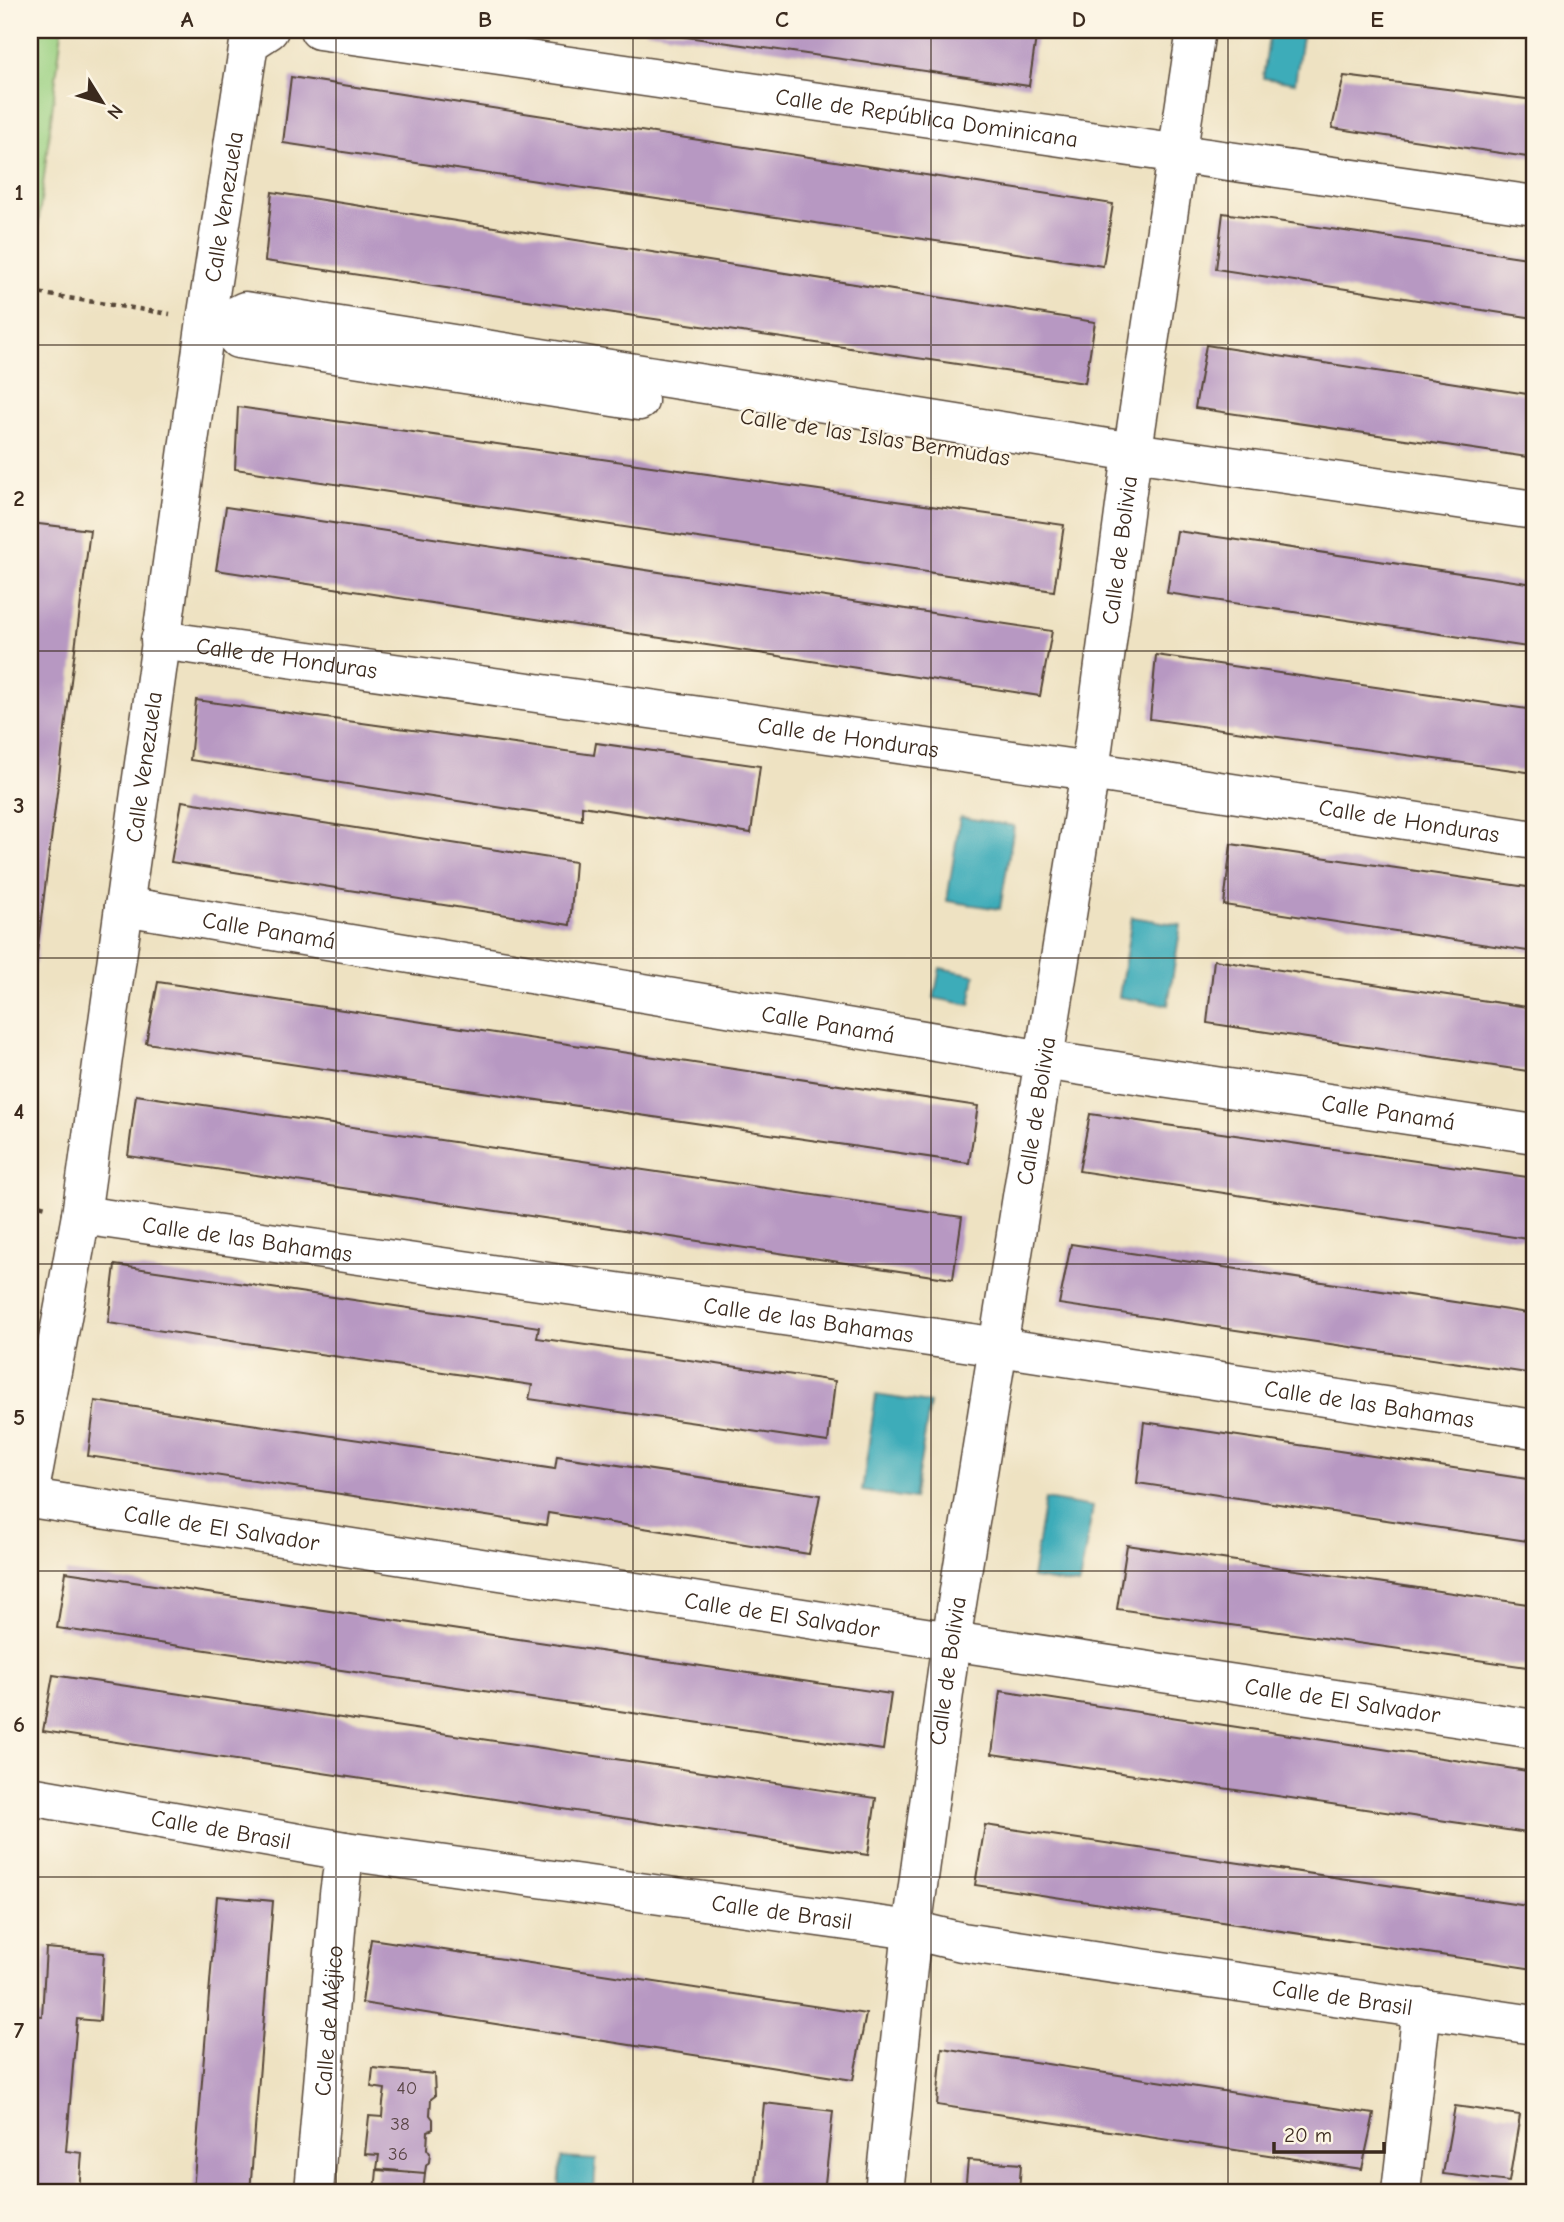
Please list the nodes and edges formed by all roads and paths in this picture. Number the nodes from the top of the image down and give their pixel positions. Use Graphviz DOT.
graph roads {
  1 [pos="319,30"];
  2 [pos="1196,30"];
  3 [pos="260,36"];
  4 [pos="1177,153"];
  5 [pos="1534,205"];
  6 [pos="30,292"];
  7 [pos="214,321"];
  8 [pos="1131,464"];
  9 [pos="1534,510"];
  10 [pos="1534,536"];
  11 [pos="160,640"];
  12 [pos="1090,771"];
  13 [pos="1534,840"];
  14 [pos="124,906"];
  15 [pos="1043,1060"];
  16 [pos="1534,1133"];
  17 [pos="81,1215"];
  18 [pos="999,1347"];
  19 [pos="1534,1429"];
  20 [pos="30,1490"];
  21 [pos="30,1498"];
  22 [pos="951,1641"];
  23 [pos="1534,1729"];
  24 [pos="30,1796"];
  25 [pos="345,1851"];
  26 [pos="912,1930"];
  27 [pos="1422,2008"];
  28 [pos="1534,2025"];
  29 [pos="313,2192"];
  30 [pos="884,2192"];
  31 [pos="1401,2192"];
  1 -- 4 [label="street, Calle de República Dominicana"];
  2 -- 4 [label="street, Calle de Bolivia"];
  3 -- 7 [label="street, Calle Venezuela"];
  4 -- 5 [label="street, Calle de República Dominicana"];
  4 -- 8 [label="street, Calle de Bolivia"];
  6 -- 7 [label="path"];
  7 -- 8 [label="street, Calle de las Islas Bermudas"];
  7 -- 11 [label="street, Calle Venezuela"];
  8 -- 9 [label="street, Calle de las Islas Bermudas"];
  8 -- 10 [label="street, Calle de las Islas Bermudas"];
  8 -- 12 [label="street, Calle de Bolivia"];
  11 -- 12 [label="street, Calle de Honduras"];
  11 -- 14 [label="street, Calle Venezuela"];
  12 -- 13 [label="street, Calle de Honduras"];
  12 -- 15 [label="street, Calle de Bolivia"];
  14 -- 15 [label="street, Calle Panamá"];
  14 -- 17 [label="street, Calle Venezuela"];
  15 -- 16 [label="street, Calle Panamá"];
  15 -- 18 [label="street, Calle de Bolivia"];
  17 -- 18 [label="street, Calle de las Bahamas"];
  17 -- 20 [label="street, Calle Venezuela"];
  18 -- 19 [label="street, Calle de las Bahamas"];
  18 -- 22 [label="street, Calle de Bolivia"];
  21 -- 22 [label="street, Calle de El Salvador"];
  22 -- 23 [label="street, Calle de El Salvador"];
  22 -- 26 [label="street, Calle de Bolivia"];
  24 -- 25 [label="street, Calle de Brasil"];
  25 -- 26 [label="street, Calle de Brasil"];
  25 -- 29 [label="street, Calle de Méjico"];
  26 -- 27 [label="street, Calle de Brasil"];
  26 -- 30 [label="street, Calle de Bolivia"];
  27 -- 28 [label="street, Calle de Brasil"];
  27 -- 31 [label="street"];
}
